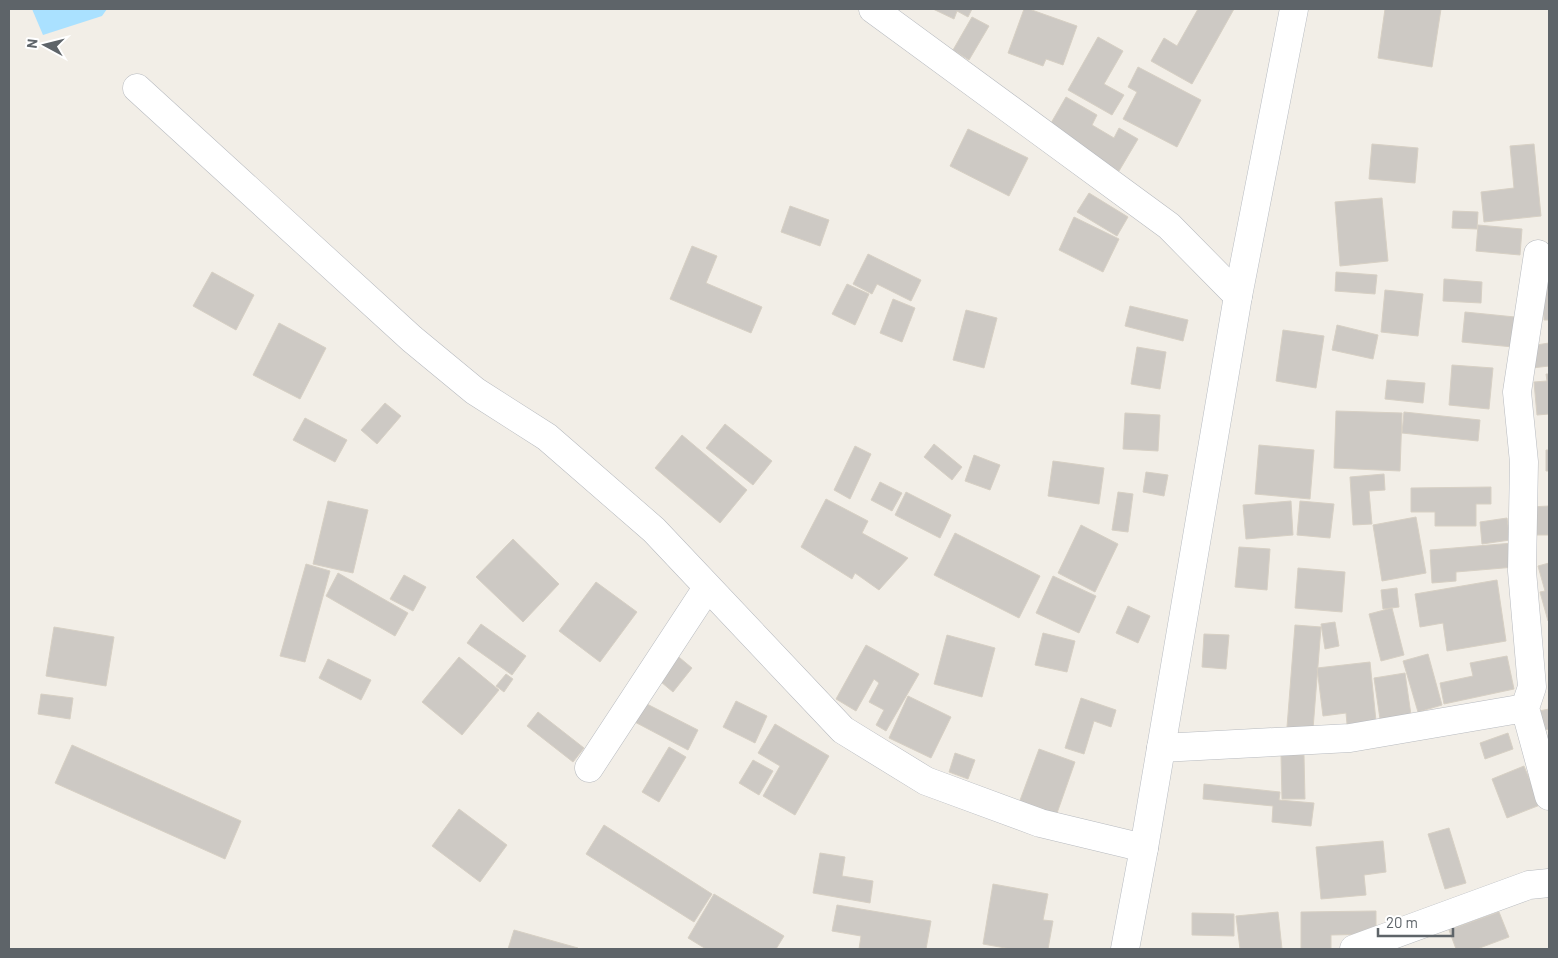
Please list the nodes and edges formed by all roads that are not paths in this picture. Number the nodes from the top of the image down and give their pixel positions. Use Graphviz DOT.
graph roads {
  1 [pos="873,9"];
  2 [pos="1294,9"];
  3 [pos="137,88"];
  4 [pos="1538,254"];
  5 [pos="1238,296"];
  6 [pos="707,588"];
  7 [pos="1525,708"];
  8 [pos="1161,748"];
  9 [pos="589,768"];
  10 [pos="1549,796"];
  11 [pos="1144,848"];
  12 [pos="1549,883"];
  13 [pos="1125,949"];
  14 [pos="1354,949"];
  1 -- 5 [label="street"];
  2 -- 5 [label="street"];
  3 -- 6 [label="street"];
  4 -- 7 [label="street"];
  5 -- 8 [label="street"];
  6 -- 9 [label="street"];
  6 -- 11 [label="street"];
  7 -- 8 [label="street"];
  7 -- 10 [label="street"];
  8 -- 11 [label="street"];
  11 -- 13 [label="street"];
  12 -- 14 [label="street"];
}
